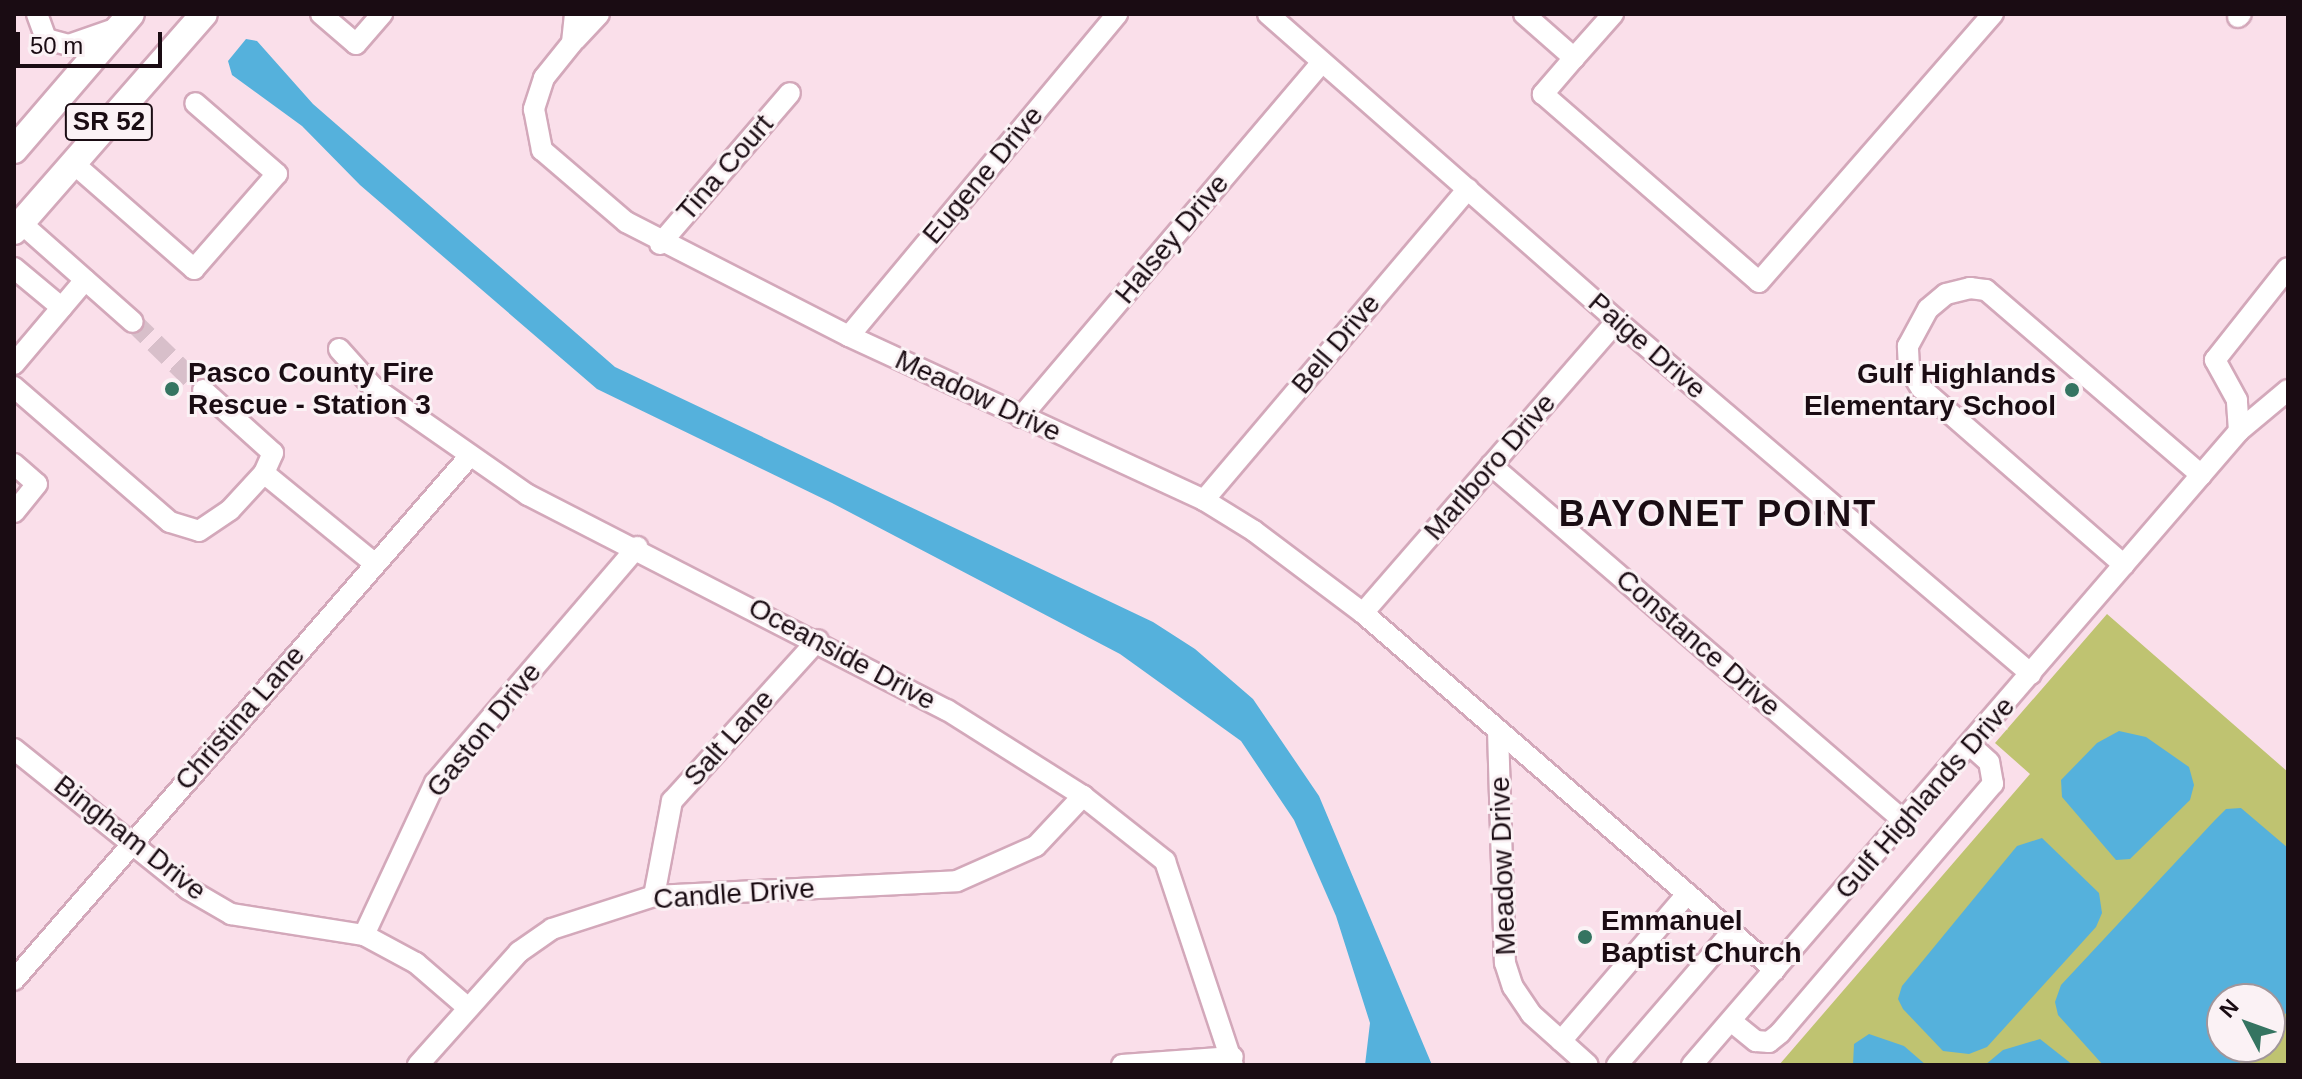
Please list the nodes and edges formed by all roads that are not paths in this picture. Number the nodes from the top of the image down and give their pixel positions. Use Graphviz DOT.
graph roads {
  1 [pos="37,14"];
  2 [pos="183,14"];
  3 [pos="204,14"];
  4 [pos="321,14"];
  5 [pos="382,14"];
  6 [pos="575,14"];
  7 [pos="599,14"];
  8 [pos="1117,14"];
  9 [pos="1268,14"];
  10 [pos="1524,14"];
  11 [pos="1613,14"];
  12 [pos="1993,14"];
  13 [pos="126,21"];
  14 [pos="572,43"];
  15 [pos="1574,58"];
  16 [pos="1322,62"];
  17 [pos="790,93"];
  18 [pos="195,103"];
  19 [pos="125,104"];
  20 [pos="14,150"];
  21 [pos="73,163"];
  22 [pos="1468,189"];
  23 [pos="17,227"];
  24 [pos="660,244"];
  25 [pos="14,268"];
  26 [pos="2288,268"];
  27 [pos="85,280"];
  28 [pos="62,308"];
  29 [pos="1617,321"];
  30 [pos="133,322"];
  31 [pos="849,336"];
  32 [pos="339,349"];
  33 [pos="14,364"];
  34 [pos="14,387"];
  35 [pos="203,390"];
  36 [pos="2288,390"];
  37 [pos="1021,417"];
  38 [pos="2239,431"];
  39 [pos="469,457"];
  40 [pos="14,464"];
  41 [pos="1491,465"];
  42 [pos="264,473"];
  43 [pos="2201,475"];
  44 [pos="1204,500"];
  45 [pos="14,512"];
  46 [pos="637,547"];
  47 [pos="374,563"];
  48 [pos="2124,565"];
  49 [pos="1363,613"];
  50 [pos="818,640"];
  51 [pos="2031,674"];
  52 [pos="1498,730"];
  53 [pos="1970,745"];
  54 [pos="14,749"];
  55 [pos="1083,796"];
  56 [pos="1905,822"];
  57 [pos="131,843"];
  58 [pos="1687,894"];
  59 [pos="654,896"];
  60 [pos="1732,932"];
  61 [pos="364,935"];
  62 [pos="1775,970"];
  63 [pos="14,980"];
  64 [pos="467,1007"];
  65 [pos="1731,1021"];
  66 [pos="1561,1041"];
  67 [pos="1233,1061"];
  68 [pos="418,1065"];
  69 [pos="1122,1065"];
  70 [pos="1588,1065"];
  71 [pos="1617,1065"];
  72 [pos="1692,1065"];
  1 -- 13 [label="street"];
  2 -- 19 [label="main road"];
  3 -- 19 [label="main road, SR 52"];
  4 -- 5 [label="street"];
  6 -- 14 [label="street"];
  7 -- 14 [label="street, Meadow Drive"];
  8 -- 31 [label="street, Eugene Drive"];
  9 -- 16 [label="street, Paige Drive"];
  10 -- 15 [label="street"];
  11 -- 15 [label="street"];
  12 -- 15 [label="street"];
  13 -- 20 [label="main road, SR 52"];
  14 -- 24 [label="street, Meadow Drive"];
  16 -- 22 [label="street, Paige Drive"];
  16 -- 37 [label="street, Halsey Drive"];
  17 -- 24 [label="street, Tina Court"];
  18 -- 21 [label="street"];
  19 -- 21 [label="main road, SR 52"];
  21 -- 23 [label="main road, SR 52"];
  22 -- 29 [label="street, Paige Drive"];
  22 -- 44 [label="street, Bell Drive"];
  23 -- 27 [label="street"];
  24 -- 31 [label="street, Meadow Drive"];
  25 -- 28 [label="street"];
  26 -- 38 [label="street"];
  27 -- 28 [label="street"];
  27 -- 30 [label="street"];
  28 -- 33 [label="street"];
  29 -- 41 [label="street, Marlboro Drive"];
  29 -- 51 [label="street, Paige Drive"];
  31 -- 37 [label="street, Meadow Drive"];
  32 -- 39 [label="street, Oceanside Drive"];
  34 -- 42 [label="street"];
  35 -- 42 [label="street"];
  36 -- 38 [label="street, Gulf Highlands Drive"];
  37 -- 44 [label="street, Meadow Drive"];
  38 -- 43 [label="street, Gulf Highlands Drive"];
  39 -- 46 [label="street, Oceanside Drive"];
  39 -- 47 [label="street, Christina Lane"];
  40 -- 45 [label="street"];
  41 -- 49 [label="street, Marlboro Drive"];
  41 -- 56 [label="street, Constance Drive"];
  42 -- 47 [label="street"];
  43 -- 48 [label="street, Gulf Highlands Drive"];
  43 -- 48 [label="street"];
  44 -- 49 [label="street, Meadow Drive"];
  46 -- 50 [label="street, Oceanside Drive"];
  46 -- 61 [label="street, Gaston Drive"];
  47 -- 57 [label="street, Christina Lane"];
  48 -- 51 [label="street, Gulf Highlands Drive"];
  49 -- 52 [label="street, Meadow Drive"];
  50 -- 55 [label="street, Oceanside Drive"];
  50 -- 59 [label="street, Salt Lane"];
  51 -- 53 [label="street, Gulf Highlands Drive"];
  52 -- 58 [label="street, Meadow Drive"];
  52 -- 66 [label="street, Meadow Drive"];
  53 -- 56 [label="street, Gulf Highlands Drive"];
  53 -- 65 [label="street"];
  54 -- 57 [label="street, Bingham Drive"];
  55 -- 59 [label="street, Candle Drive"];
  55 -- 67 [label="street, Oceanside Drive"];
  56 -- 62 [label="street, Gulf Highlands Drive"];
  57 -- 61 [label="street, Bingham Drive"];
  57 -- 63 [label="street, Christina Lane"];
  58 -- 60 [label="street, Meadow Drive"];
  58 -- 66 [label="street"];
  59 -- 64 [label="street, Candle Drive"];
  60 -- 62 [label="street, Meadow Drive"];
  60 -- 71 [label="street"];
  61 -- 64 [label="street, Bingham Drive"];
  62 -- 65 [label="street, Gulf Highlands Drive"];
  64 -- 68 [label="street, Candle Drive"];
  65 -- 72 [label="street, Gulf Highlands Drive"];
  66 -- 70 [label="street, Meadow Drive"];
  67 -- 69 [label="street"];
}
